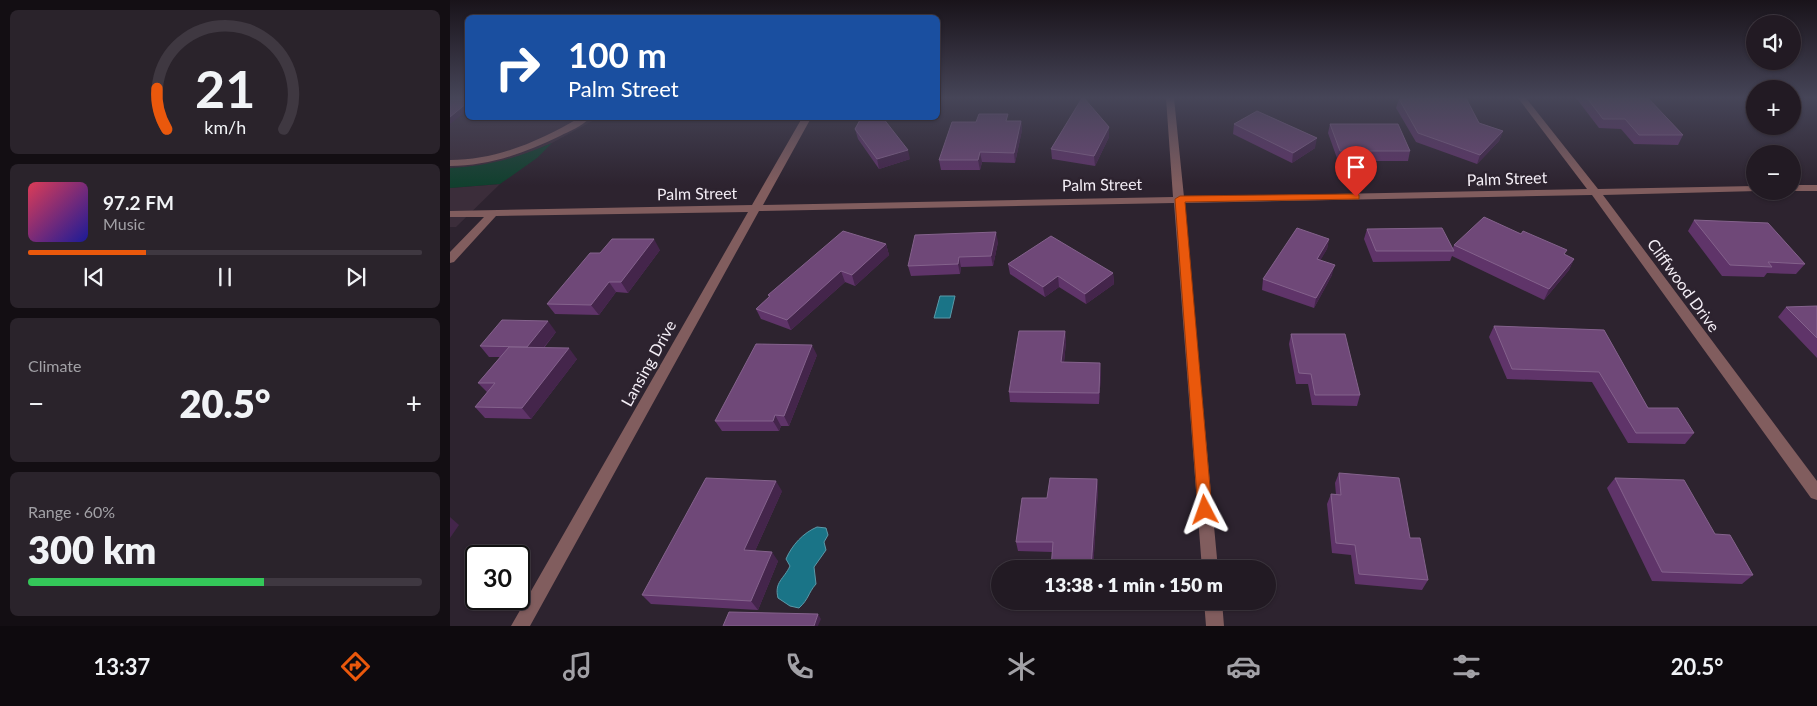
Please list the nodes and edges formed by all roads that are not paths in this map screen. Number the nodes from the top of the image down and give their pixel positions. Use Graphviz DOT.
graph roads {
  1 [pos="569,127"];
  2 [pos="801,127"];
  3 [pos="1173,127"];
  4 [pos="1545,127"];
  5 [pos="450,163"];
  6 [pos="1801,188"];
  7 [pos="1817,188"];
  8 [pos="1746,189"];
  9 [pos="1595,192"];
  10 [pos="1180,199"];
  11 [pos="754,208"];
  12 [pos="493,213"];
  13 [pos="450,214"];
  14 [pos="450,259"];
  15 [pos="1817,493"];
  16 [pos="1209,560"];
  17 [pos="1213,610"];
  18 [pos="520,626"];
  19 [pos="1214,626"];
  1 -- 5 [label="street"];
  2 -- 11 [label="street, Lansing Drive"];
  3 -- 10 [label="street"];
  4 -- 9 [label="street, Cliffwood Drive"];
  6 -- 7 [label="street"];
  8 -- 9 [label="street, Palm Street"];
  9 -- 10 [label="street, Palm Street"];
  9 -- 15 [label="street, Cliffwood Drive"];
  10 -- 11 [label="street, Palm Street"];
  10 -- 16 [label="street"];
  11 -- 12 [label="street, Palm Street"];
  11 -- 18 [label="street, Lansing Drive"];
  12 -- 13 [label="street, Palm Street"];
  12 -- 14 [label="street"];
  17 -- 19 [label="street"];
}
